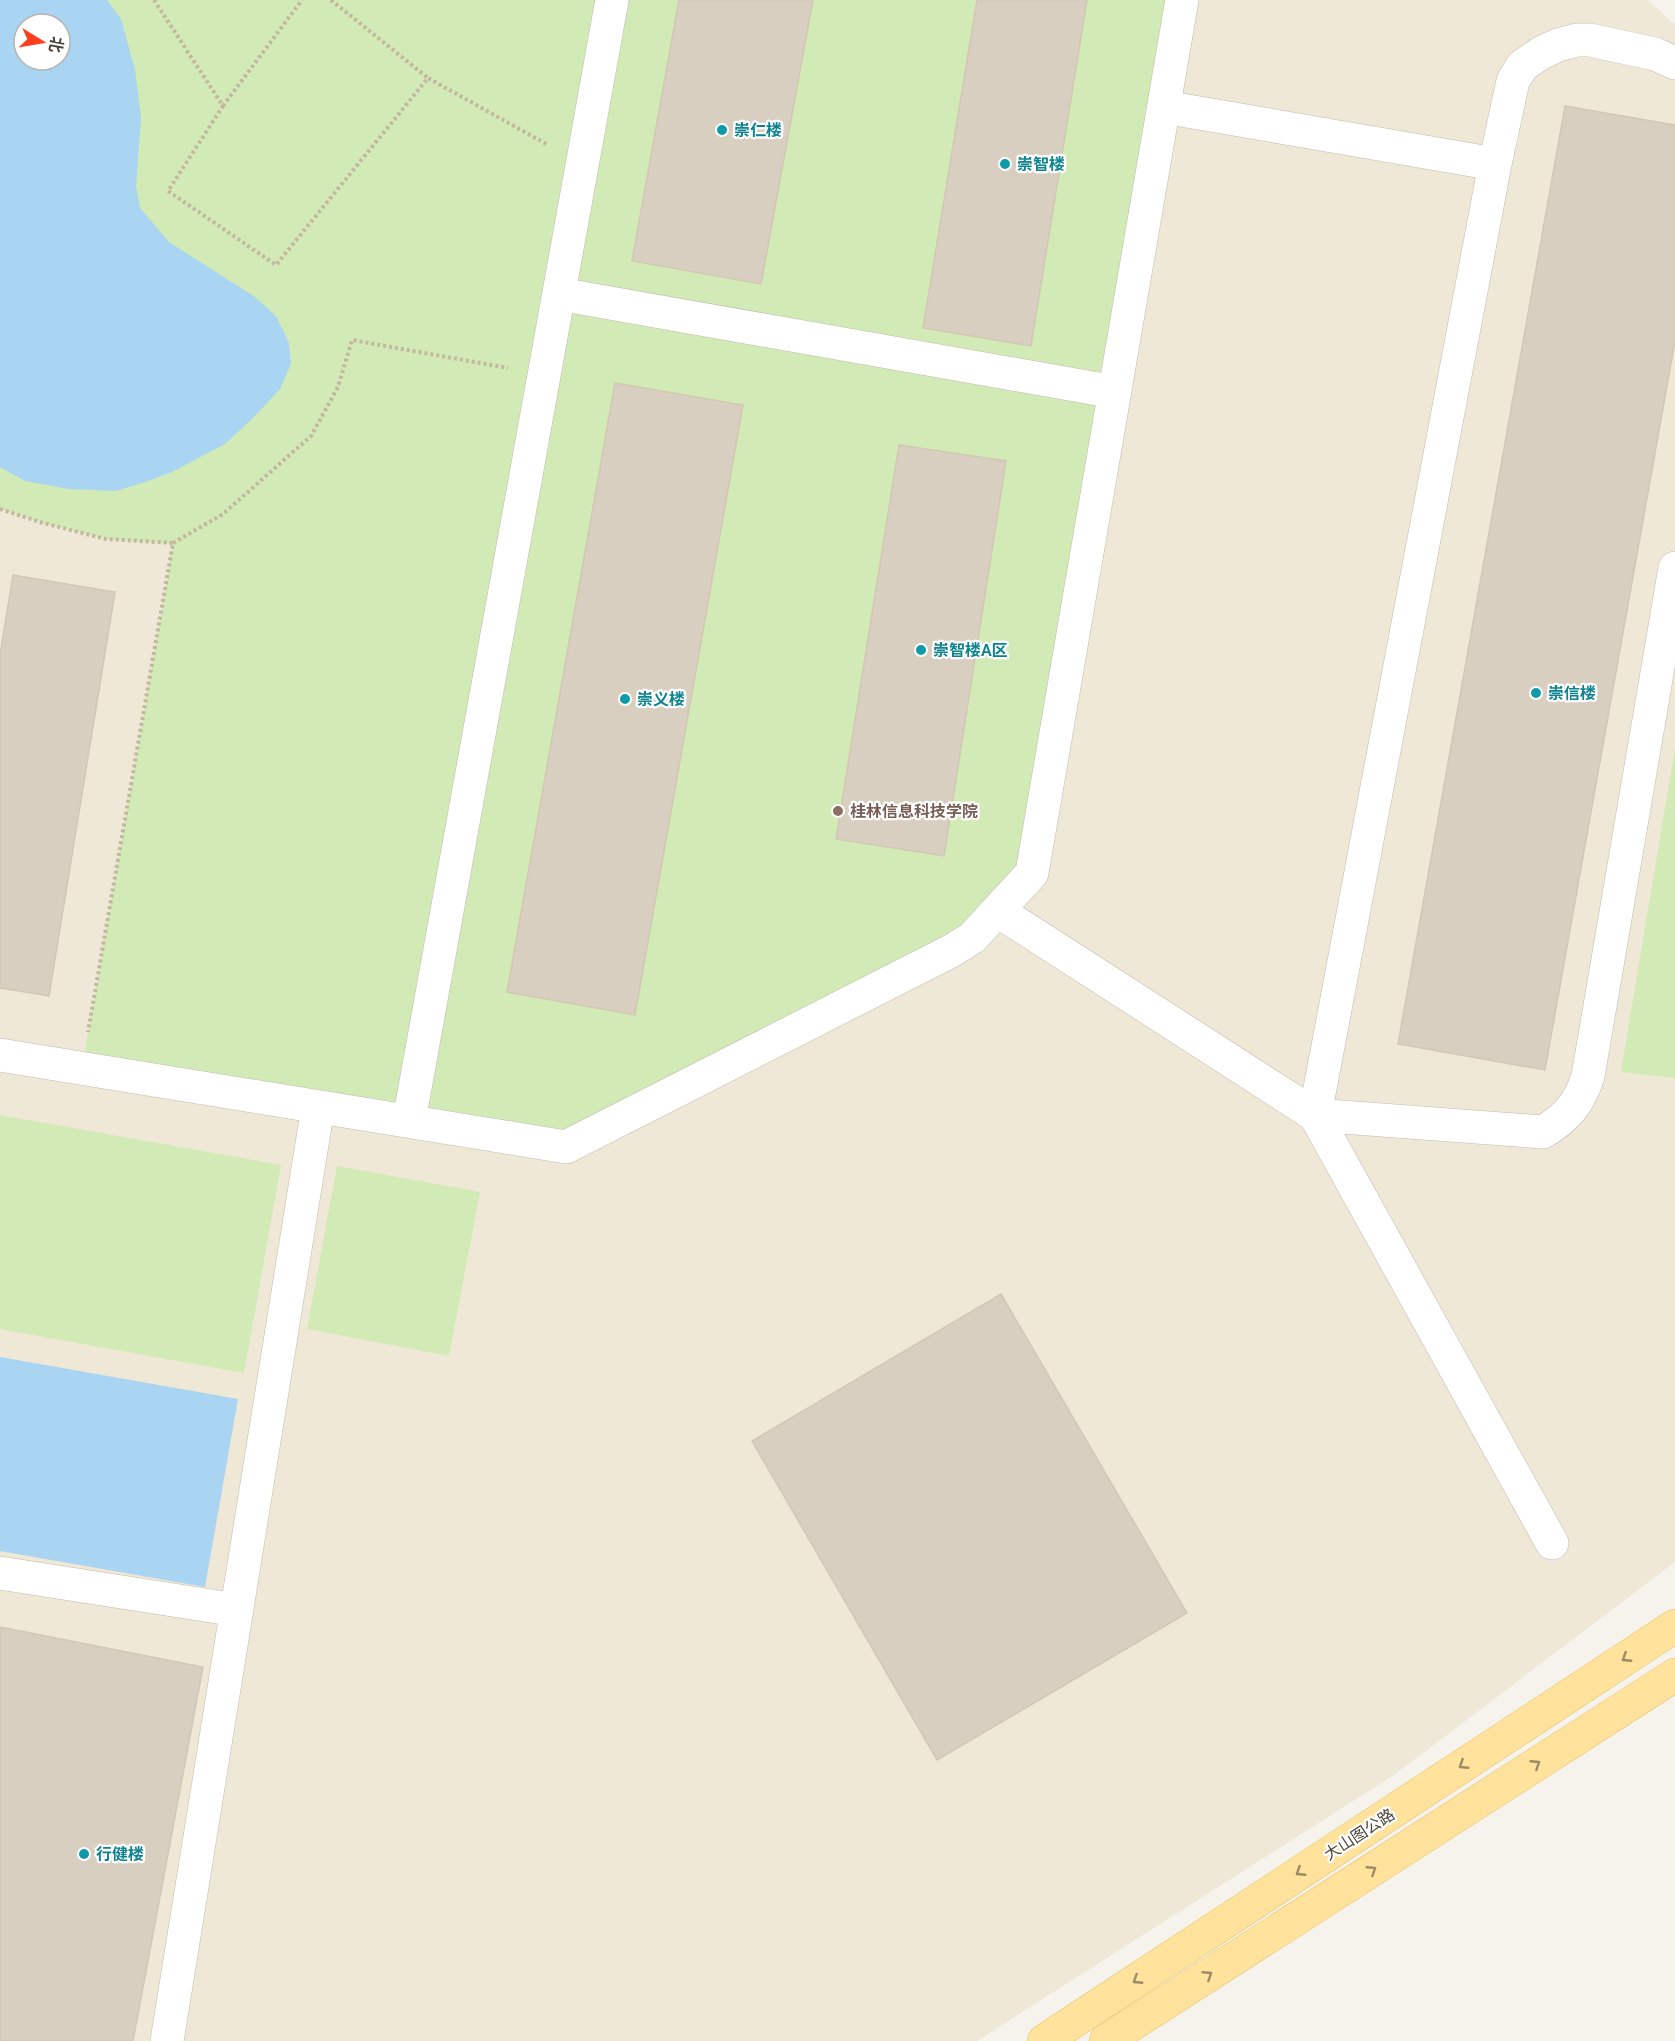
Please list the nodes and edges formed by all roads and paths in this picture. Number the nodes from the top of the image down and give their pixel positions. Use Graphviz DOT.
graph roads {
  1 [pos="153,0"];
  2 [pos="302,0"];
  3 [pos="332,0"];
  4 [pos="612,0"];
  5 [pos="1182,0"];
  6 [pos="1675,63"];
  7 [pos="428,78"];
  8 [pos="223,106"];
  9 [pos="1164,107"];
  10 [pos="1495,164"];
  11 [pos="583,165"];
  12 [pos="559,294"];
  13 [pos="544,375"];
  14 [pos="1115,392"];
  15 [pos="0,509"];
  16 [pos="173,543"];
  17 [pos="1675,568"];
  18 [pos="998,910"];
  19 [pos="0,1055"];
  20 [pos="82,1068"];
  21 [pos="318,1107"];
  22 [pos="1316,1115"];
  23 [pos="409,1121"];
  24 [pos="1552,1543"];
  25 [pos="0,1573"];
  26 [pos="237,1610"];
  27 [pos="1675,1626"];
  28 [pos="1675,1675"];
  29 [pos="167,2041"];
  30 [pos="1044,2041"];
  31 [pos="1106,2041"];
  1 -- 8 [label="path"];
  2 -- 8 [label="path"];
  3 -- 7 [label="path"];
  4 -- 11 [label="lane"];
  5 -- 9 [label="lane"];
  6 -- 10 [label="lane"];
  7 -- 8 [label="path"];
  7 -- 11 [label="path"];
  9 -- 10 [label="lane"];
  9 -- 14 [label="lane"];
  10 -- 22 [label="lane"];
  11 -- 12 [label="lane"];
  12 -- 13 [label="lane"];
  12 -- 14 [label="lane"];
  13 -- 16 [label="path"];
  13 -- 23 [label="lane"];
  14 -- 18 [label="lane"];
  15 -- 16 [label="path"];
  16 -- 20 [label="path"];
  17 -- 22 [label="lane"];
  18 -- 22 [label="lane"];
  18 -- 23 [label="lane"];
  19 -- 20 [label="lane"];
  20 -- 21 [label="lane"];
  21 -- 23 [label="lane"];
  21 -- 26 [label="lane"];
  22 -- 24 [label="lane"];
  25 -- 26 [label="lane"];
  26 -- 29 [label="lane"];
  27 -- 30 [label="main road, 大山图公路, one-way"];
  31 -- 28 [label="main road, one-way"];
}
